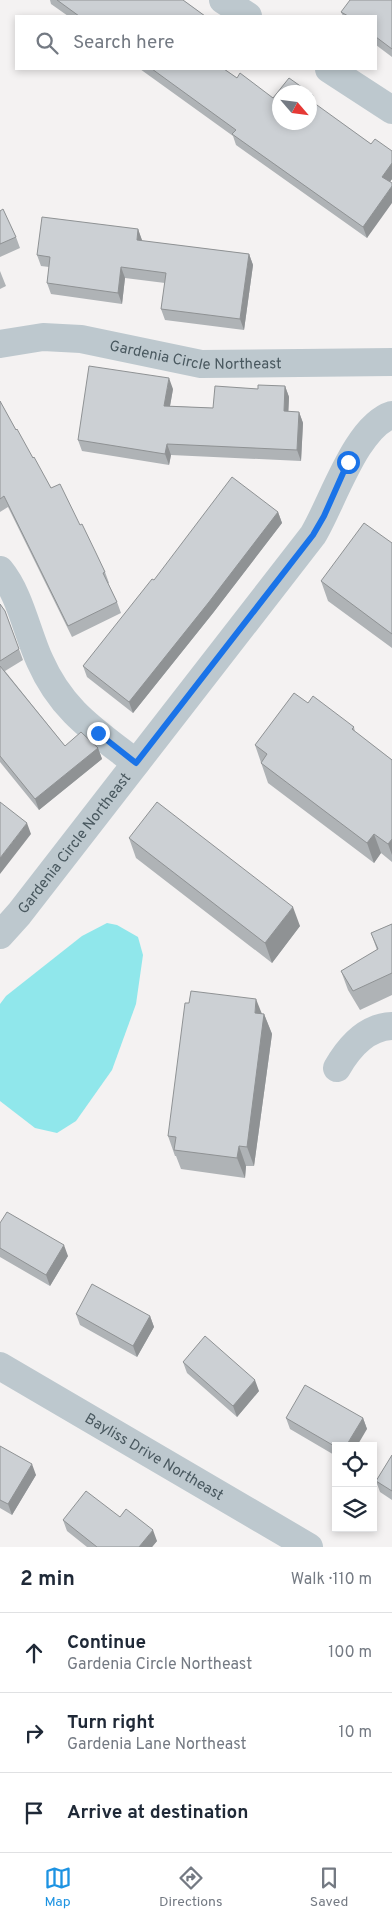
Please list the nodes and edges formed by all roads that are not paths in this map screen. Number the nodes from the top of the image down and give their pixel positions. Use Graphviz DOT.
graph roads {
  1 [pos="223,0"];
  2 [pos="246,15"];
  3 [pos="331,70"];
  4 [pos="392,110"];
  5 [pos="0,344"];
  6 [pos="392,362"];
  7 [pos="392,415"];
  8 [pos="0,570"];
  9 [pos="136,763"];
  10 [pos="0,935"];
  11 [pos="392,1026"];
  12 [pos="337,1068"];
  13 [pos="0,1366"];
  14 [pos="309,1547"];
  1 -- 2 [label="street"];
  3 -- 4 [label="street"];
  5 -- 6 [label="street, Gardenia Circle Northeast"];
  7 -- 9 [label="street, Gardenia Circle Northeast"];
  8 -- 9 [label="street"];
  9 -- 10 [label="street, Gardenia Circle Northeast"];
  11 -- 12 [label="street"];
  13 -- 14 [label="street, Bayliss Drive Northeast"];
}
